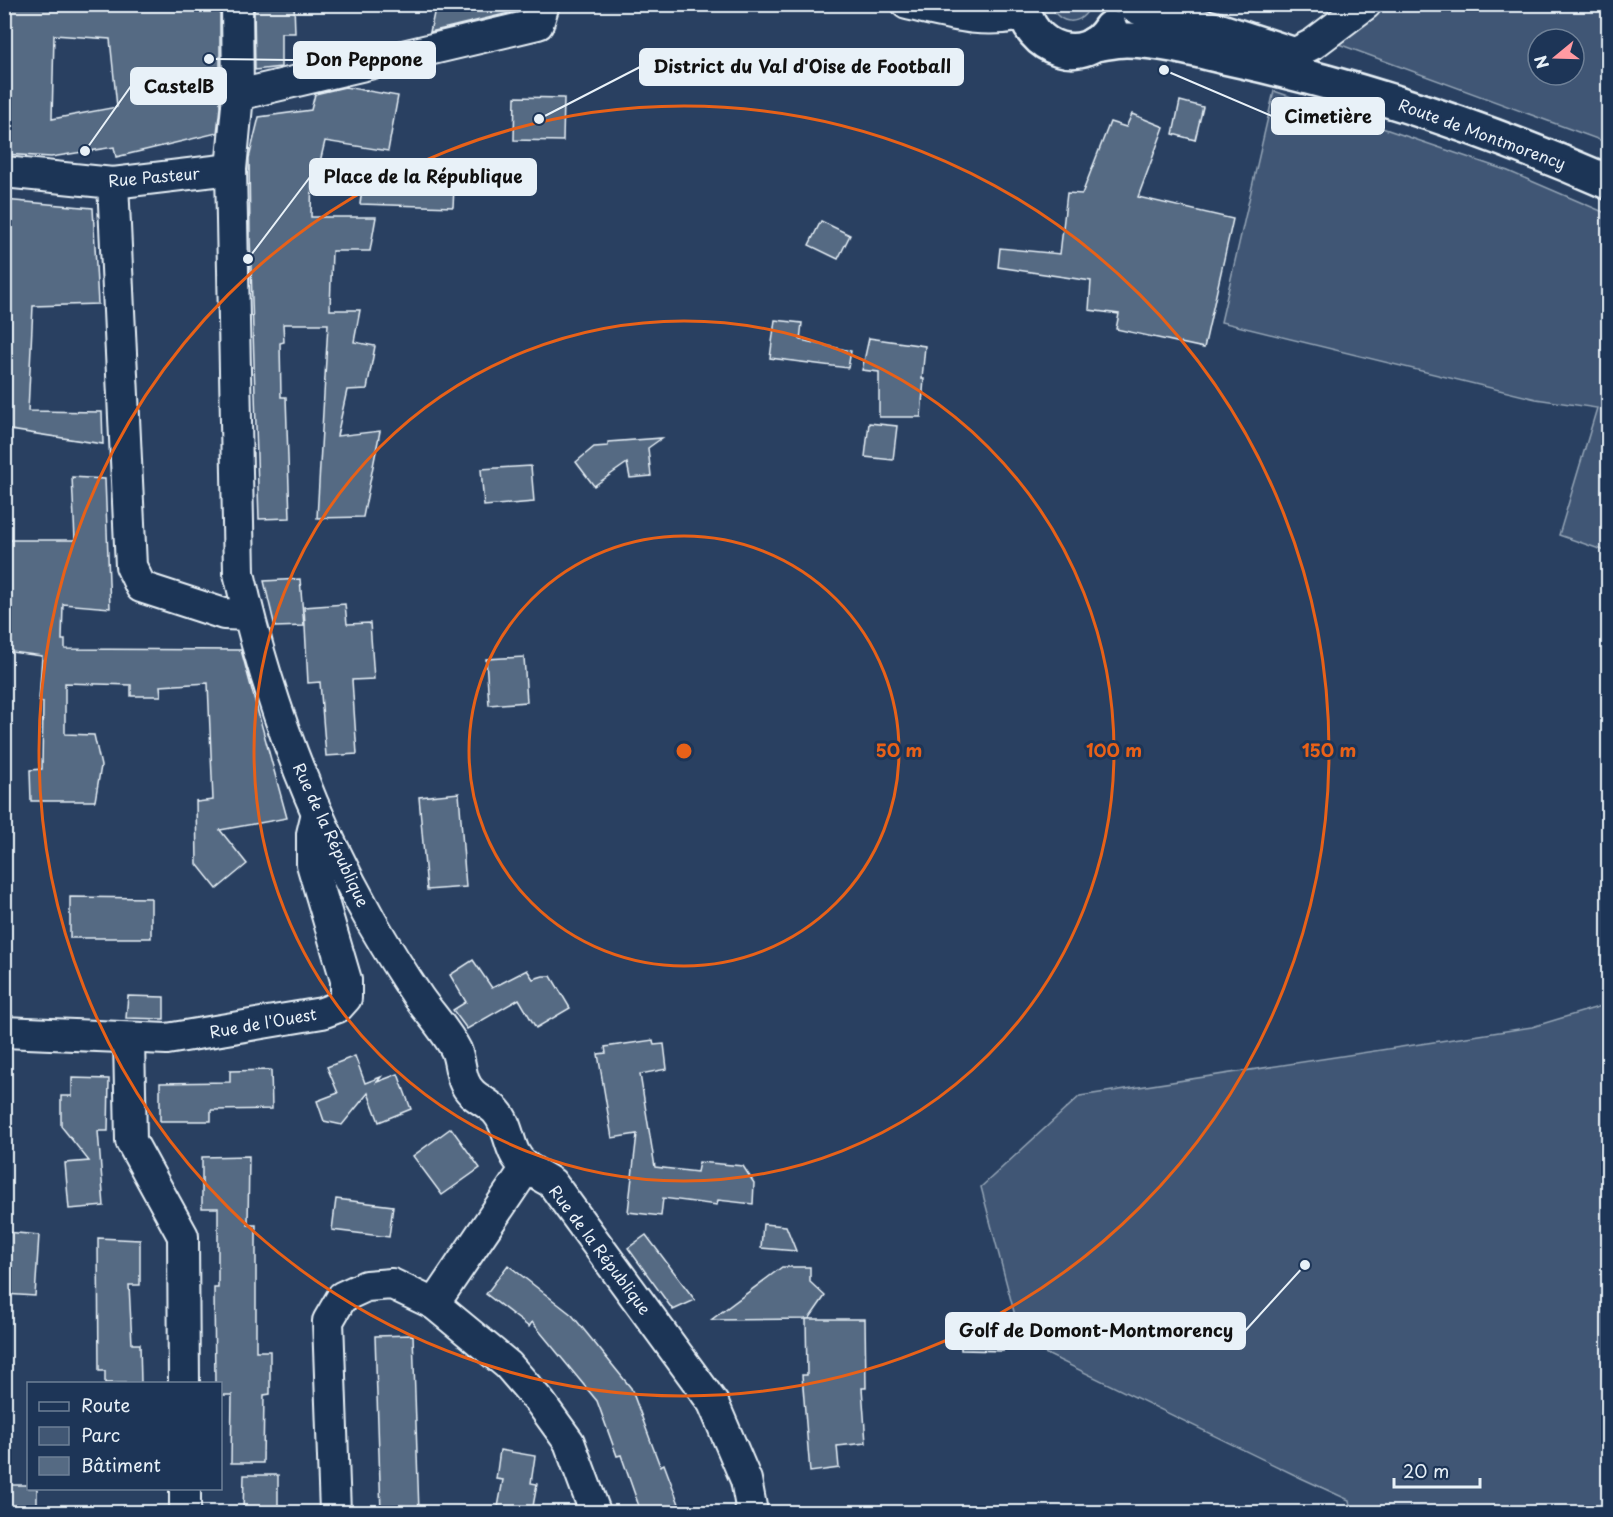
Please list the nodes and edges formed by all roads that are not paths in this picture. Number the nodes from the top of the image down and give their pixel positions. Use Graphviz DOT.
graph roads {
  1 [pos="237,4"];
  2 [pos="907,4"];
  3 [pos="1119,4"];
  4 [pos="1131,4"];
  5 [pos="1366,4"];
  6 [pos="1024,10"];
  7 [pos="541,14"];
  8 [pos="1094,44"];
  9 [pos="1281,61"];
  10 [pos="238,95"];
  11 [pos="231,169"];
  12 [pos="4,172"];
  13 [pos="1608,182"];
  14 [pos="113,183"];
  15 [pos="248,615"];
  16 [pos="317,813"];
  17 [pos="4,1032"];
  18 [pos="129,1039"];
  19 [pos="526,1168"];
  20 [pos="434,1304"];
  21 [pos="184,1382"];
  22 [pos="185,1490"];
  23 [pos="185,1512"];
  24 [pos="335,1512"];
  25 [pos="595,1512"];
  26 [pos="752,1512"];
  1 -- 10 [label="street, Rue de la République"];
  2 -- 6 [label="street"];
  3 -- 8 [label="main road"];
  4 -- 9 [label="main road, Route de Montmorency"];
  5 -- 9 [label="street"];
  6 -- 8 [label="main road, Route de Montmorency"];
  7 -- 10 [label="street"];
  8 -- 9 [label="main road, Route de Montmorency"];
  9 -- 13 [label="main road, Route de Montmorency"];
  10 -- 11 [label="street, Rue de la République"];
  11 -- 14 [label="street, Rue Pasteur"];
  11 -- 15 [label="street, Rue de la République"];
  12 -- 14 [label="street, Rue Pasteur"];
  14 -- 15 [label="street"];
  15 -- 16 [label="street, Rue de la République"];
  16 -- 18 [label="street, Rue de l'Ouest"];
  16 -- 19 [label="street, Rue de la République"];
  17 -- 18 [label="street, Rue de l'Ouest"];
  18 -- 21 [label="street"];
  19 -- 20 [label="street"];
  19 -- 26 [label="street, Rue de la République"];
  20 -- 24 [label="street"];
  20 -- 25 [label="street"];
  22 -- 23 [label="street"];
}
